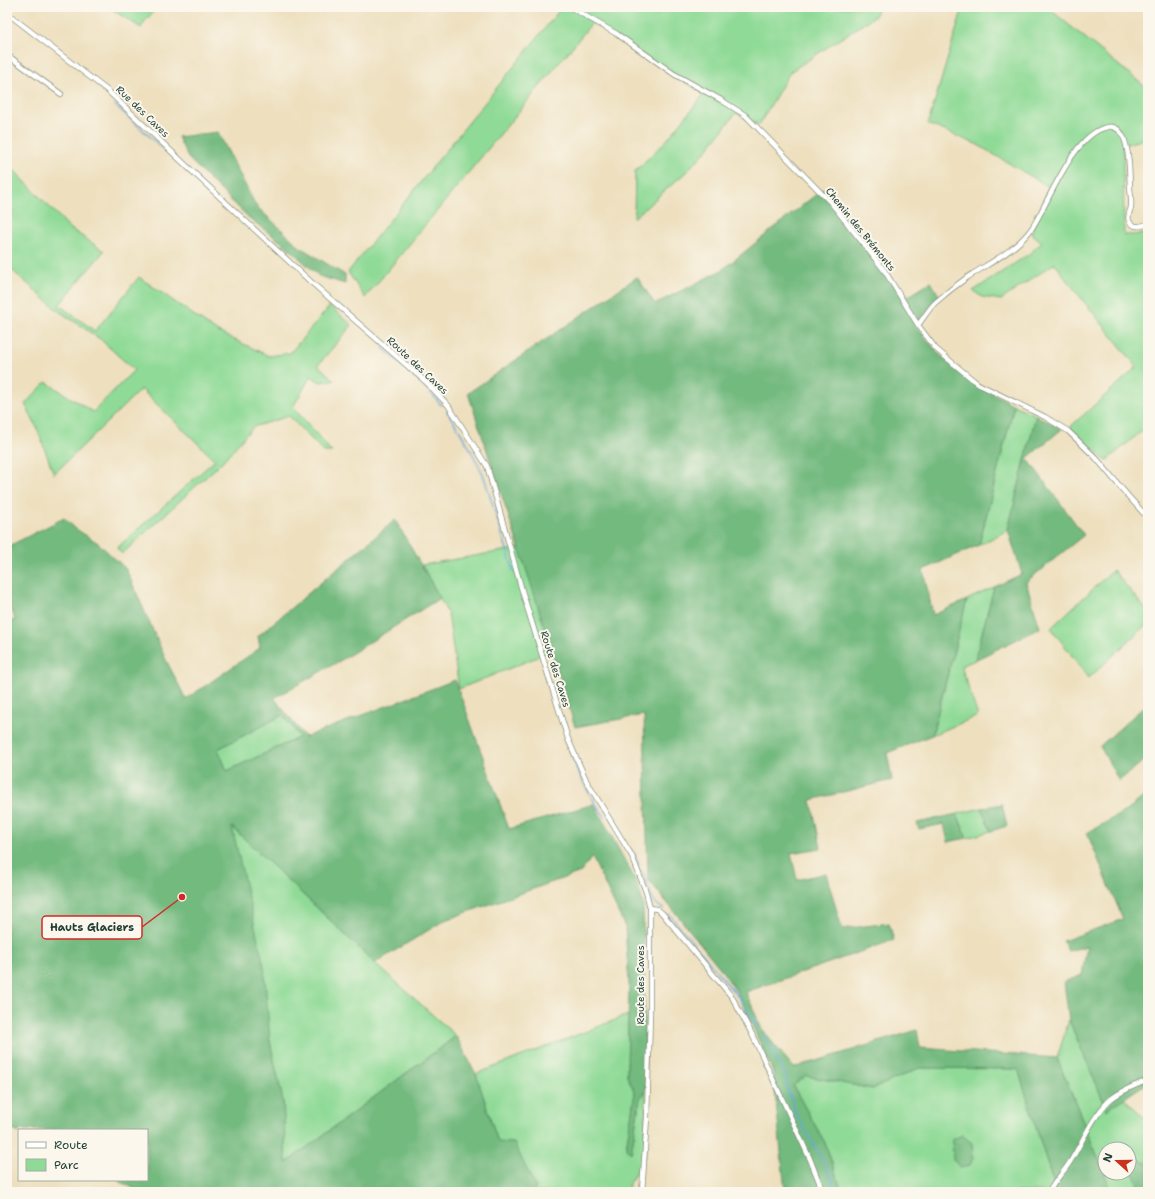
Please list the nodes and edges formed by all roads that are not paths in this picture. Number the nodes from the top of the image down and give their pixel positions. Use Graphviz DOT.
graph roads {
  1 [pos="570,7"];
  2 [pos="7,13"];
  3 [pos="7,55"];
  4 [pos="62,94"];
  5 [pos="1148,224"];
  6 [pos="258,232"];
  7 [pos="918,326"];
  8 [pos="1148,518"];
  9 [pos="650,908"];
  10 [pos="1148,1080"];
  11 [pos="642,1192"];
  12 [pos="823,1192"];
  13 [pos="1049,1192"];
  1 -- 7 [label="street, Chemin des Brémonts"];
  2 -- 6 [label="street, Rue des Caves"];
  3 -- 4 [label="street"];
  5 -- 7 [label="street"];
  6 -- 9 [label="street, Route des Caves"];
  7 -- 8 [label="street, Chemin des Brémonts"];
  9 -- 11 [label="street, Route des Caves"];
  9 -- 12 [label="street"];
  10 -- 13 [label="street"];
}
